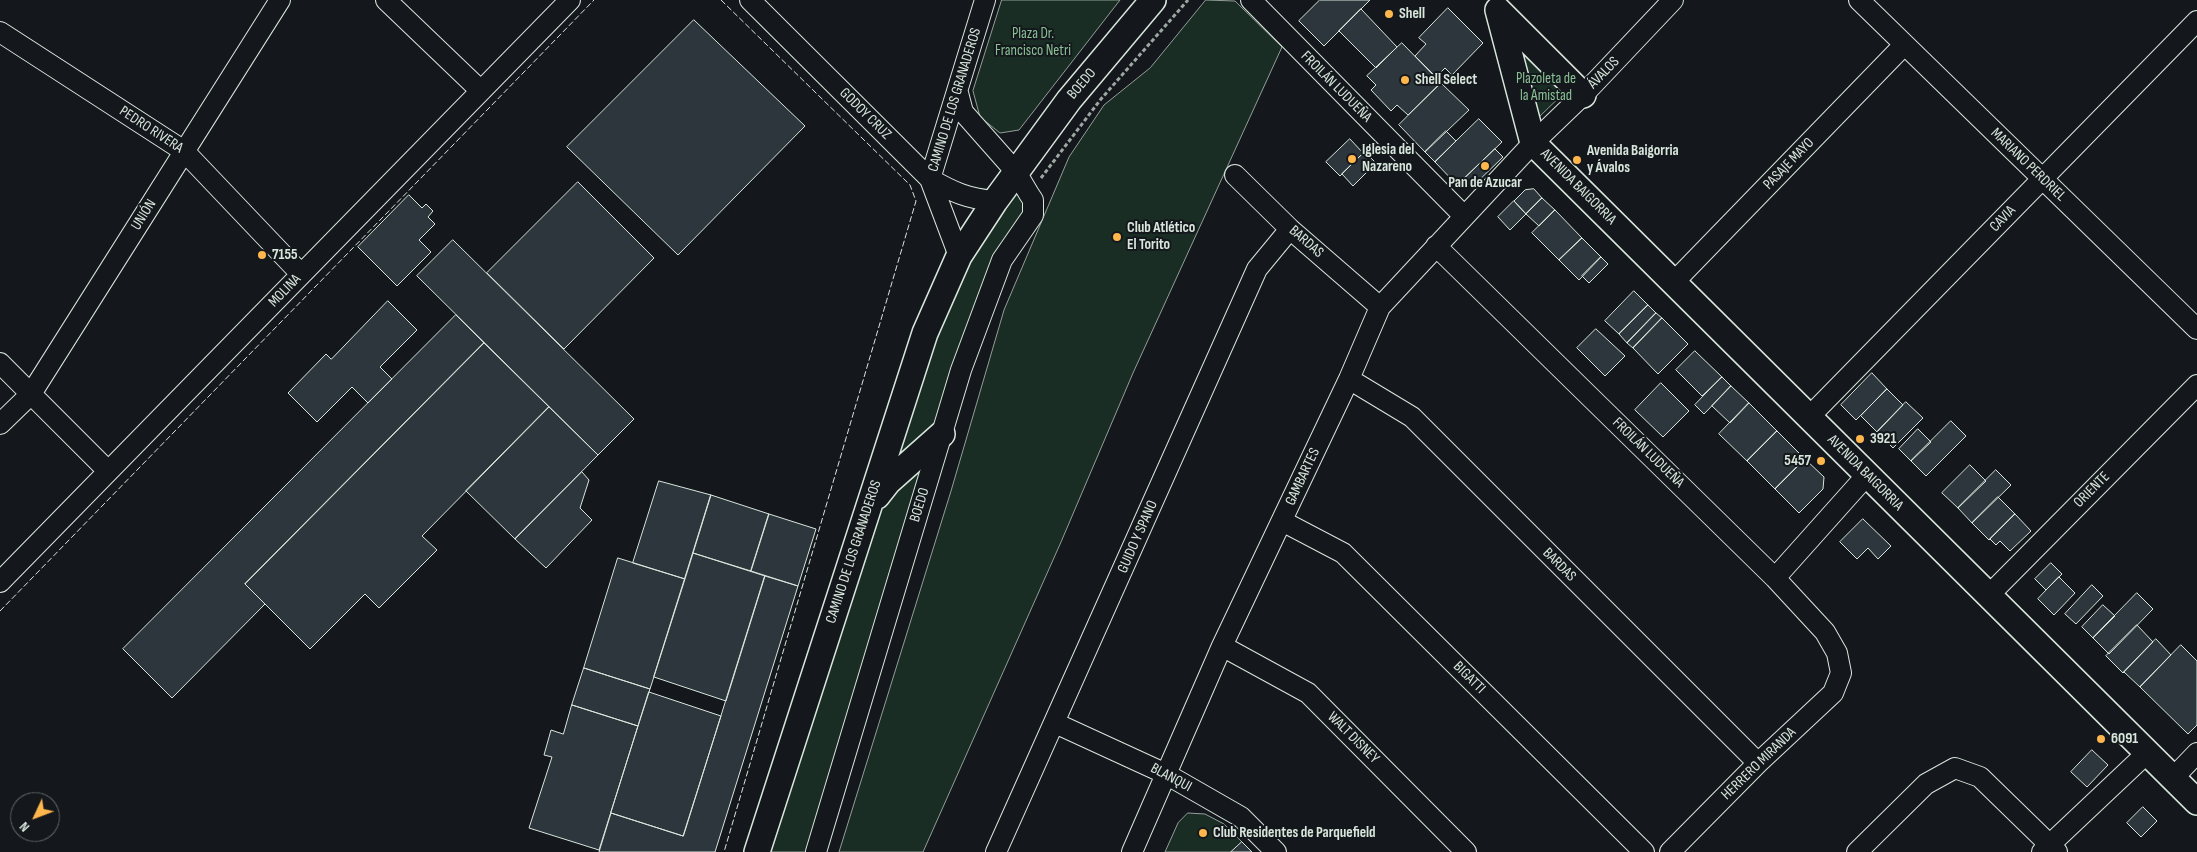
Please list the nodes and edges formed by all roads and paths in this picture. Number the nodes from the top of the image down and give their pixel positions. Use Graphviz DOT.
graph roads {
  1 [pos="280,0"];
  2 [pos="386,0"];
  3 [pos="570,0"];
  4 [pos="750,0"];
  5 [pos="986,0"];
  6 [pos="1153,0"];
  7 [pos="1251,0"];
  8 [pos="1673,0"];
  9 [pos="1859,0"];
  10 [pos="1493,5"];
  11 [pos="2197,21"];
  12 [pos="0,32"];
  13 [pos="1904,45"];
  14 [pos="481,92"];
  15 [pos="958,93"];
  16 [pos="1583,95"];
  17 [pos="1533,143"];
  18 [pos="184,151"];
  19 [pos="1016,172"];
  20 [pos="1235,175"];
  21 [pos="930,179"];
  22 [pos="2042,179"];
  23 [pos="995,201"];
  24 [pos="1464,216"];
  25 [pos="1290,229"];
  26 [pos="1436,246"];
  27 [pos="959,256"];
  28 [pos="301,274"];
  29 [pos="1674,282"];
  30 [pos="1380,306"];
  31 [pos="2197,329"];
  32 [pos="0,363"];
  33 [pos="1349,379"];
  34 [pos="2197,385"];
  35 [pos="30,394"];
  36 [pos="1809,417"];
  37 [pos="0,424"];
  38 [pos="942,434"];
  39 [pos="108,471"];
  40 [pos="1867,475"];
  41 [pos="869,506"];
  42 [pos="1282,521"];
  43 [pos="1774,578"];
  44 [pos="0,582"];
  45 [pos="1988,596"];
  46 [pos="1222,646"];
  47 [pos="1841,673"];
  48 [pos="1055,722"];
  49 [pos="2146,753"];
  50 [pos="2197,753"];
  51 [pos="1758,763"];
  52 [pos="1166,774"];
  53 [pos="2173,778"];
  54 [pos="2197,802"];
  55 [pos="2050,849"];
  56 [pos="757,852"];
  57 [pos="816,852"];
  58 [pos="996,852"];
  59 [pos="1132,852"];
  60 [pos="1276,852"];
  61 [pos="1466,852"];
  62 [pos="1644,852"];
  63 [pos="1670,852"];
  64 [pos="1857,852"];
  1 -- 18 [label="street, UNIÓN"];
  2 -- 14 [label="street"];
  3 -- 14 [label="street, MOLINA"];
  4 -- 21 [label="street, GODOY CRUZ"];
  5 -- 15 [label="street, CAMINO DE LOS GRANADEROS"];
  6 -- 19 [label="main road, BOEDO"];
  7 -- 24 [label="street, FROILÁN LUDUEÑA"];
  8 -- 16 [label="street, ÁVALOS"];
  9 -- 13 [label="street, MARIANO PERDRIEL"];
  10 -- 16 [label="main road"];
  10 -- 17 [label="main road"];
  11 -- 22 [label="street, CAVIA"];
  12 -- 18 [label="street, PEDRO RIVERA"];
  13 -- 22 [label="street, MARIANO PERDRIEL"];
  13 -- 29 [label="street, PASAJE MAYO"];
  14 -- 28 [label="street, MOLINA"];
  15 -- 19 [label="street, BOEDO"];
  15 -- 21 [label="street, CAMINO DE LOS GRANADEROS"];
  16 -- 17 [label="street, ÁVALOS"];
  17 -- 24 [label="street, GAMBARTES"];
  17 -- 29 [label="main road, AVENIDA BAIGORRIA"];
  18 -- 28 [label="street, PEDRO RIVERA"];
  18 -- 35 [label="street, UNIÓN"];
  19 -- 23 [label="main road, BOEDO"];
  19 -- 38 [label="street, BOEDO"];
  20 -- 25 [label="street, BARDAS"];
  21 -- 23 [label="street, GODOY CRUZ"];
  21 -- 27 [label="street, CAMINO DE LOS GRANADEROS"];
  22 -- 31 [label="street, MARIANO PERDRIEL"];
  22 -- 36 [label="street, CAVIA"];
  23 -- 27 [label="main road, CAMINO DE LOS GRANADEROS"];
  24 -- 26 [label="street, GAMBARTES"];
  25 -- 30 [label="street, BARDAS"];
  25 -- 48 [label="street, GUIDO Y SPANO"];
  26 -- 30 [label="street, GAMBARTES"];
  26 -- 43 [label="street, FROILÁN LUDUEÑA"];
  27 -- 41 [label="main road, CAMINO DE LOS GRANADEROS"];
  28 -- 39 [label="street, MOLINA"];
  29 -- 36 [label="main road, AVENIDA BAIGORRIA"];
  30 -- 33 [label="street, GAMBARTES"];
  32 -- 35 [label="street"];
  33 -- 42 [label="street, GAMBARTES"];
  33 -- 51 [label="street, BARDAS"];
  34 -- 45 [label="street, ORIENTE"];
  35 -- 37 [label="street, UNIÓN"];
  35 -- 39 [label="street"];
  36 -- 40 [label="main road, AVENIDA BAIGORRIA"];
  38 -- 41 [label="main road"];
  38 -- 57 [label="street, BOEDO"];
  39 -- 44 [label="street, MOLINA"];
  40 -- 43 [label="street"];
  40 -- 45 [label="main road, AVENIDA BAIGORRIA"];
  41 -- 56 [label="main road, CAMINO DE LOS GRANADEROS"];
  42 -- 46 [label="street, GAMBARTES"];
  42 -- 62 [label="street, BIGATTI"];
  43 -- 47 [label="street, FROILÁN LUDUEÑA"];
  45 -- 49 [label="main road, AVENIDA BAIGORRIA"];
  46 -- 52 [label="street, GAMBARTES"];
  46 -- 61 [label="street, WALT DISNEY"];
  47 -- 51 [label="street, HERRERO MIRANDA"];
  48 -- 52 [label="street, BLANQUI"];
  48 -- 58 [label="street, GUIDO Y SPANO"];
  49 -- 53 [label="main road, AVENIDA BAIGORRIA"];
  49 -- 55 [label="street"];
  50 -- 53 [label="street"];
  51 -- 63 [label="street, HERRERO MIRANDA"];
  52 -- 59 [label="street, GAMBARTES"];
  52 -- 60 [label="street, BLANQUI"];
  53 -- 54 [label="main road, AVENIDA BAIGORRIA"];
  55 -- 64 [label="street"];
}
